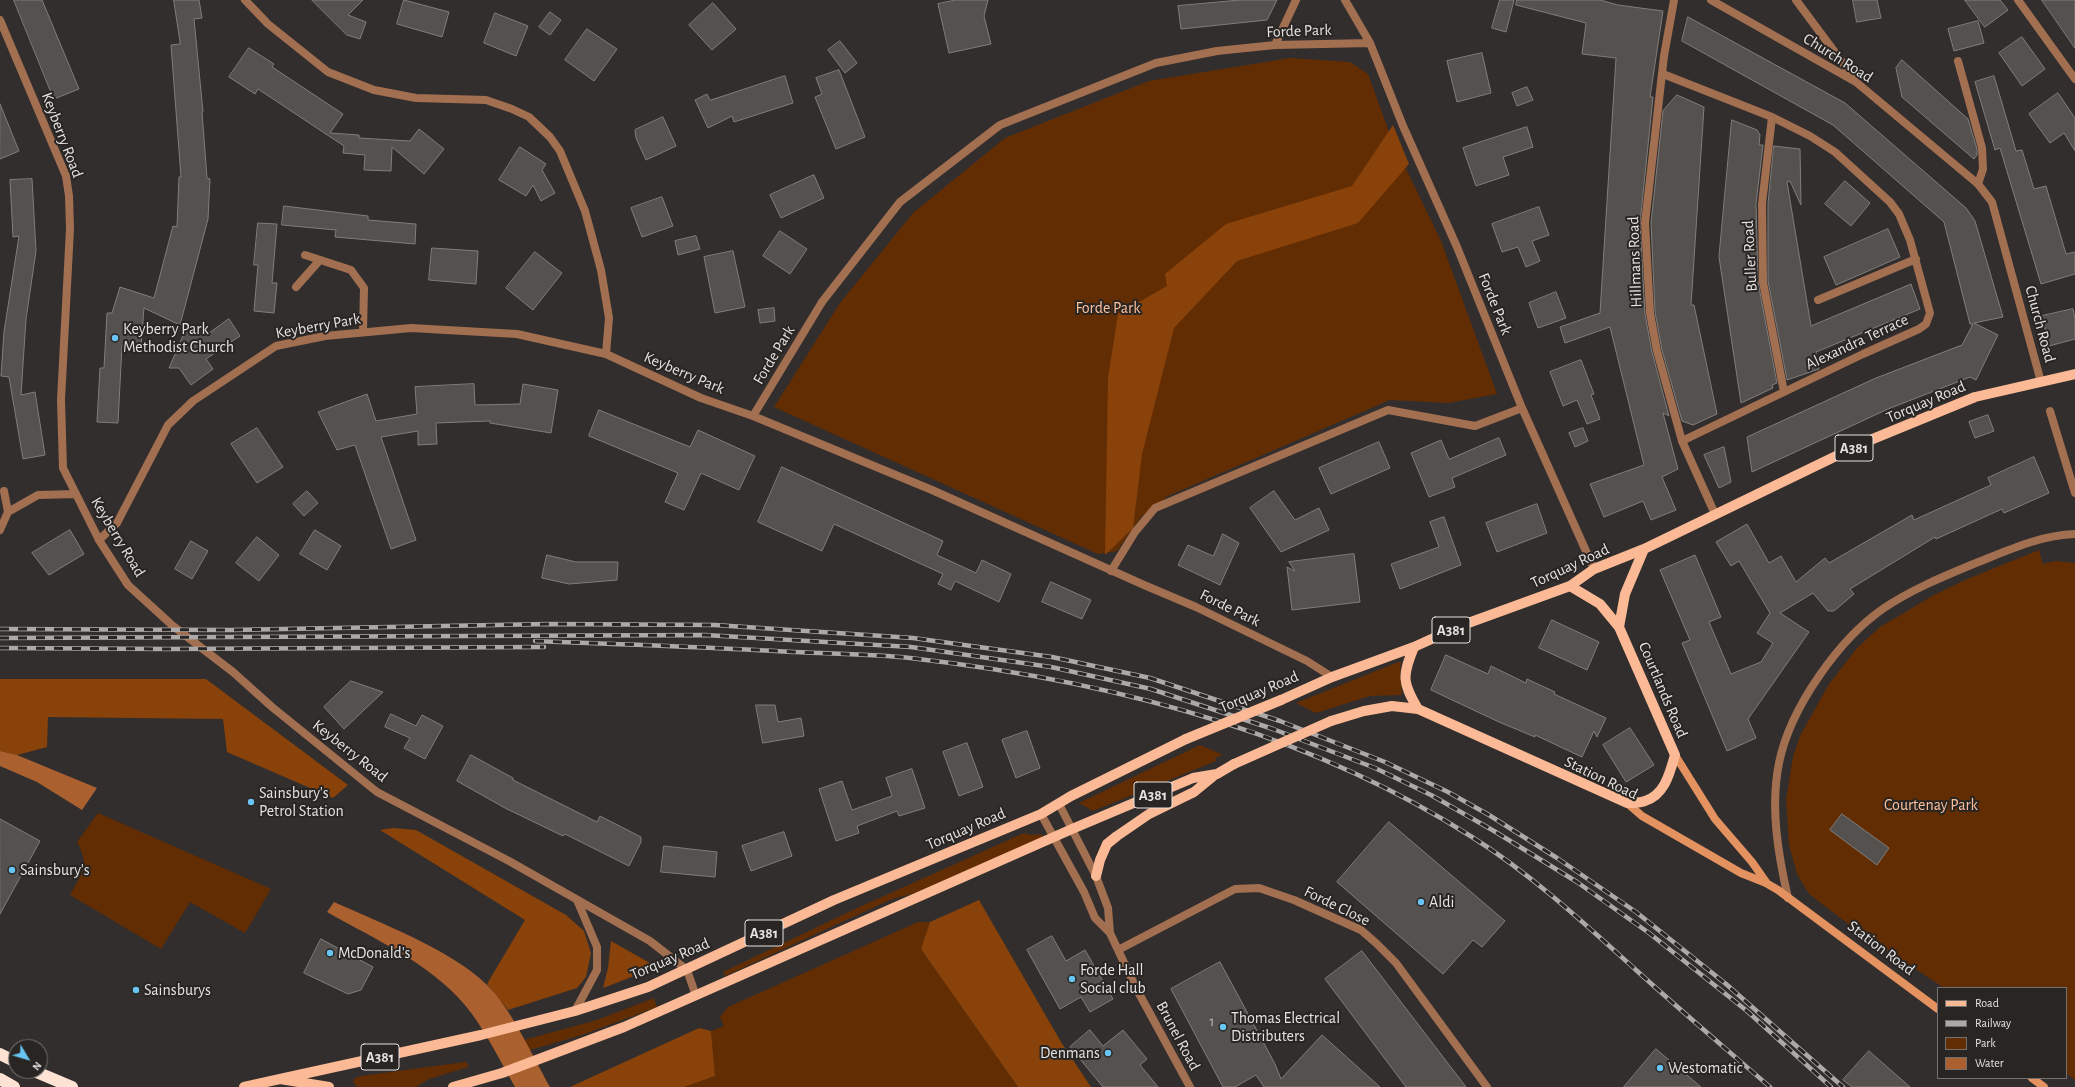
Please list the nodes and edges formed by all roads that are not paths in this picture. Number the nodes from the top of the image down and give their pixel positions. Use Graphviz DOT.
graph roads {
  1 [pos="245,0"];
  2 [pos="1296,0"];
  3 [pos="1345,0"];
  4 [pos="1674,0"];
  5 [pos="1711,0"];
  6 [pos="1796,0"];
  7 [pos="2018,0"];
  8 [pos="0,20"];
  9 [pos="1370,43"];
  10 [pos="1275,45"];
  11 [pos="1958,60"];
  12 [pos="1663,74"];
  13 [pos="2075,79"];
  14 [pos="1856,82"];
  15 [pos="1772,117"];
  16 [pos="1978,184"];
  17 [pos="305,255"];
  18 [pos="1916,259"];
  19 [pos="319,260"];
  20 [pos="296,287"];
  21 [pos="1818,300"];
  22 [pos="363,332"];
  23 [pos="606,354"];
  24 [pos="2075,374"];
  25 [pos="2041,382"];
  26 [pos="1784,392"];
  27 [pos="1522,408"];
  28 [pos="2050,411"];
  29 [pos="752,416"];
  30 [pos="1682,441"];
  31 [pos="4,491"];
  32 [pos="2075,493"];
  33 [pos="76,494"];
  34 [pos="8,512"];
  35 [pos="1715,514"];
  36 [pos="0,530"];
  37 [pos="2075,534"];
  38 [pos="99,540"];
  39 [pos="1644,550"];
  40 [pos="1594,569"];
  41 [pos="1111,571"];
  42 [pos="1570,586"];
  43 [pos="1619,627"];
  44 [pos="1414,647"];
  45 [pos="1332,677"];
  46 [pos="1418,709"];
  47 [pos="1674,755"];
  48 [pos="1217,774"];
  49 [pos="1627,803"];
  50 [pos="1059,804"];
  51 [pos="1041,814"];
  52 [pos="1072,829"];
  53 [pos="1053,839"];
  54 [pos="1096,876"];
  55 [pos="1766,883"];
  56 [pos="1788,898"];
  57 [pos="577,900"];
  58 [pos="1110,933"];
  59 [pos="1118,950"];
  60 [pos="688,970"];
  61 [pos="696,996"];
  62 [pos="1937,1008"];
  63 [pos="575,1011"];
  64 [pos="48,1077"];
  65 [pos="0,1079"];
  66 [pos="280,1079"];
  67 [pos="2033,1079"];
  68 [pos="14,1087"];
  69 [pos="72,1087"];
  70 [pos="244,1087"];
  71 [pos="330,1087"];
  72 [pos="453,1087"];
  73 [pos="1190,1087"];
  74 [pos="1487,1087"];
  75 [pos="2044,1087"];
  1 -- 23 [label="street"];
  2 -- 10 [label="street"];
  3 -- 9 [label="street"];
  4 -- 12 [label="street, Hillmans Road"];
  5 -- 14 [label="street, Church Road"];
  6 -- 14 [label="street"];
  7 -- 13 [label="street"];
  8 -- 33 [label="street, Keyberry Road"];
  9 -- 10 [label="street, Forde Park"];
  9 -- 27 [label="street, Forde Park"];
  10 -- 29 [label="street, Forde Park"];
  11 -- 16 [label="street"];
  12 -- 15 [label="street, Alexandra Terrace"];
  12 -- 30 [label="street, Hillmans Road"];
  14 -- 16 [label="street, Church Road"];
  15 -- 18 [label="street, Alexandra Terrace"];
  15 -- 26 [label="street, Buller Road"];
  16 -- 25 [label="street, Church Road"];
  17 -- 19 [label="street"];
  18 -- 21 [label="street"];
  18 -- 26 [label="street, Alexandra Terrace"];
  19 -- 20 [label="street"];
  19 -- 22 [label="street"];
  22 -- 23 [label="street, Keyberry Park"];
  22 -- 38 [label="street, Keyberry Park"];
  23 -- 29 [label="street, Keyberry Park"];
  24 -- 25 [label="main road, Torquay Road / A381"];
  25 -- 35 [label="main road, Torquay Road / A381"];
  26 -- 30 [label="street, Alexandra Terrace"];
  27 -- 40 [label="street, Forde Park"];
  27 -- 41 [label="street"];
  28 -- 32 [label="street"];
  29 -- 41 [label="street, Forde Park"];
  30 -- 35 [label="street, Hillmans Road"];
  31 -- 34 [label="street"];
  33 -- 34 [label="street"];
  33 -- 38 [label="street, Keyberry Road"];
  34 -- 36 [label="street"];
  35 -- 39 [label="main road, Torquay Road / A381"];
  37 -- 56 [label="street"];
  38 -- 57 [label="street, Keyberry Road"];
  39 -- 40 [label="main road, Torquay Road / A381"];
  39 -- 43 [label="main road"];
  40 -- 42 [label="main road, Torquay Road / A381"];
  41 -- 45 [label="street, Forde Park"];
  42 -- 43 [label="main road, Courtlands Road"];
  42 -- 44 [label="main road, Torquay Road / A381"];
  43 -- 47 [label="main road, Courtlands Road"];
  44 -- 45 [label="main road, Torquay Road / A381"];
  44 -- 46 [label="main road, A381"];
  45 -- 50 [label="main road, Torquay Road / A381, bridge"];
  46 -- 48 [label="main road, A381, bridge"];
  46 -- 49 [label="main road, Station Road / A381"];
  47 -- 49 [label="main road, Courtlands Road"];
  47 -- 55 [label="main road, Station Road"];
  48 -- 52 [label="main road, A381"];
  48 -- 54 [label="main road, A381"];
  49 -- 55 [label="main road, Station Road"];
  50 -- 51 [label="main road, Torquay Road / A381"];
  50 -- 52 [label="street, Brunel Road"];
  51 -- 53 [label="street, Brunel Road"];
  51 -- 60 [label="main road, Torquay Road / A381"];
  52 -- 53 [label="main road, A381"];
  52 -- 54 [label="street, Brunel Road"];
  53 -- 58 [label="street, Brunel Road"];
  53 -- 61 [label="main road, A381"];
  54 -- 58 [label="street, Brunel Road"];
  55 -- 56 [label="main road, Station Road"];
  56 -- 62 [label="main road, Station Road"];
  57 -- 60 [label="street, Keyberry Road"];
  57 -- 63 [label="street"];
  58 -- 59 [label="street, Brunel Road"];
  59 -- 73 [label="street, Brunel Road"];
  59 -- 74 [label="street, Forde Close"];
  60 -- 61 [label="street"];
  60 -- 63 [label="main road, Torquay Road / A381"];
  61 -- 72 [label="main road, A381"];
  63 -- 66 [label="main road, Torquay Road / A381"];
  64 -- 69 [label="highway"];
  65 -- 68 [label="highway"];
  66 -- 70 [label="main road, A381"];
  66 -- 71 [label="main road, A381"];
  67 -- 75 [label="main road"];
}
